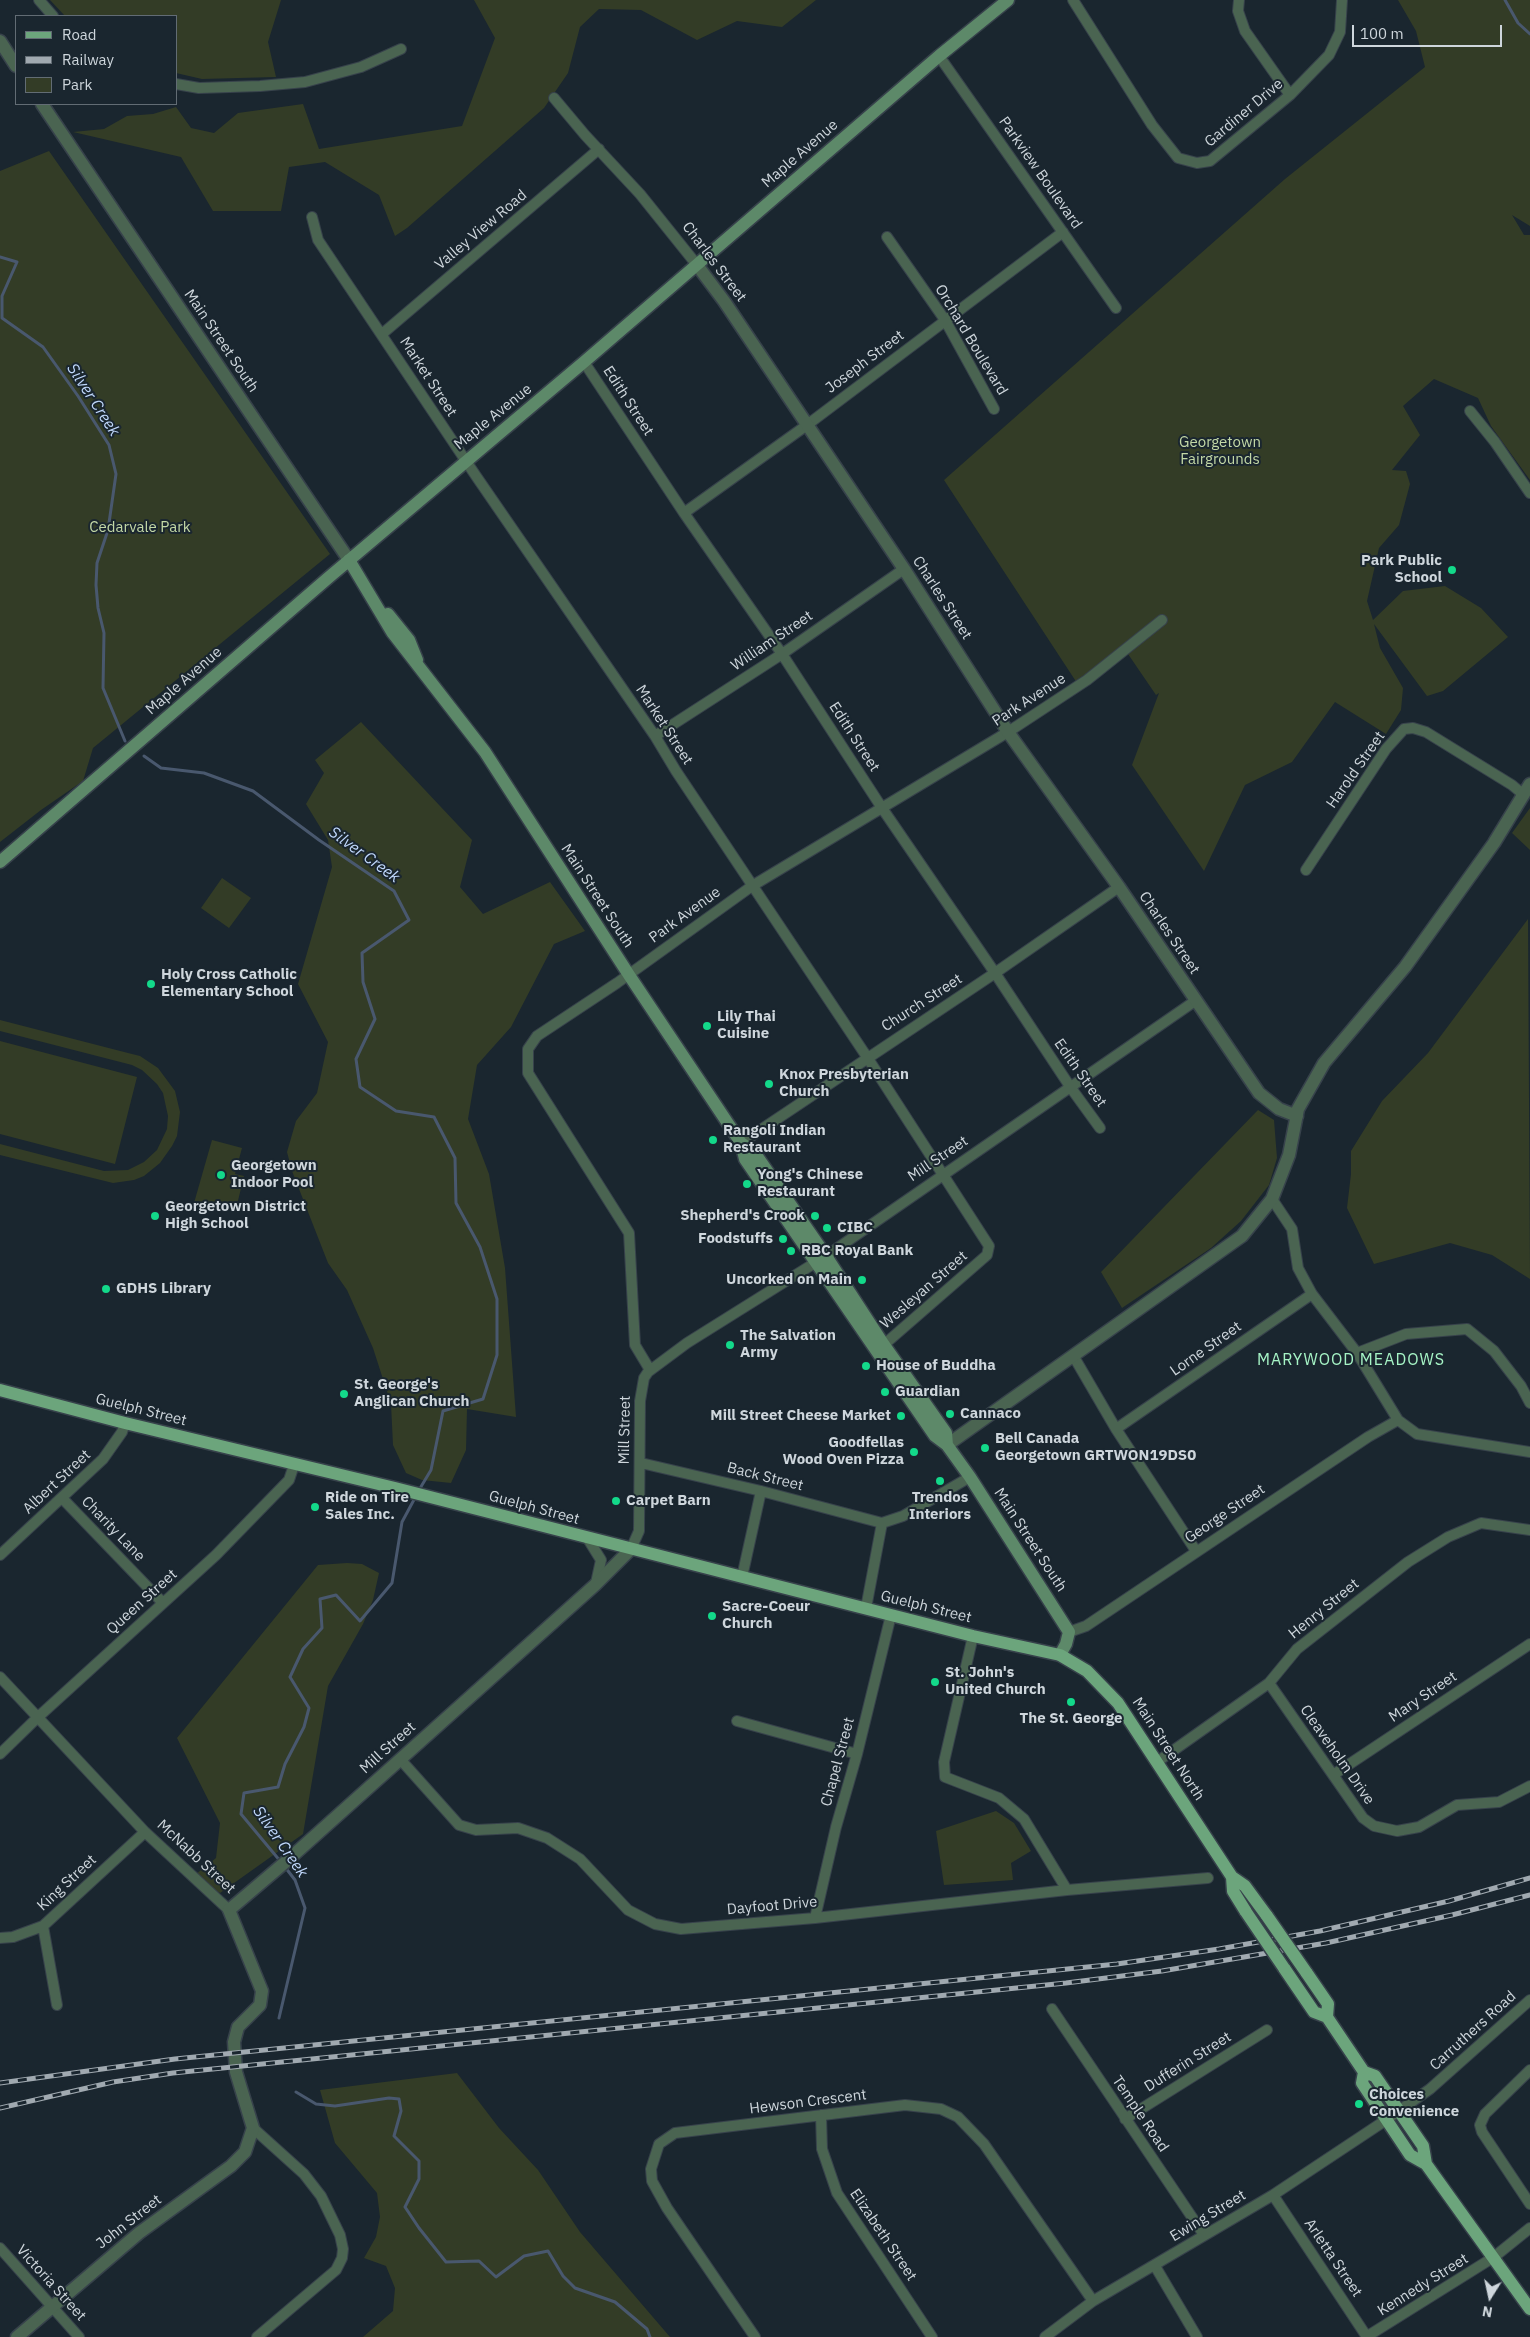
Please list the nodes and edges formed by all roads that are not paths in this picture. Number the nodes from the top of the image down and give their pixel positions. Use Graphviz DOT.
graph roads {
  1 [pos="39,0"];
  2 [pos="1008,0"];
  3 [pos="1073,0"];
  4 [pos="1239,0"];
  5 [pos="1342,0"];
  6 [pos="52,15"];
  7 [pos="0,41"];
  8 [pos="401,49"];
  9 [pos="939,56"];
  10 [pos="15,64"];
  11 [pos="178,84"];
  12 [pos="1290,95"];
  13 [pos="554,98"];
  14 [pos="43,105"];
  15 [pos="599,149"];
  16 [pos="312,217"];
  17 [pos="1063,232"];
  18 [pos="888,238"];
  19 [pos="697,265"];
  20 [pos="1116,308"];
  21 [pos="945,320"];
  22 [pos="382,334"];
  23 [pos="584,362"];
  24 [pos="994,409"];
  25 [pos="1470,411"];
  26 [pos="807,425"];
  27 [pos="465,461"];
  28 [pos="1530,493"];
  29 [pos="684,513"];
  30 [pos="349,560"];
  31 [pos="904,568"];
  32 [pos="1162,620"];
  33 [pos="782,654"];
  34 [pos="1008,732"];
  35 [pos="655,736"];
  36 [pos="1527,790"];
  37 [pos="882,808"];
  38 [pos="0,862"];
  39 [pos="1306,870"];
  40 [pos="752,886"];
  41 [pos="1119,887"];
  42 [pos="995,973"];
  43 [pos="629,975"];
  44 [pos="1195,1001"];
  45 [pos="867,1057"];
  46 [pos="1071,1088"];
  47 [pos="1297,1116"];
  48 [pos="1100,1128"];
  49 [pos="741,1143"];
  50 [pos="943,1174"];
  51 [pos="1272,1199"];
  52 [pos="990,1250"];
  53 [pos="821,1259"];
  54 [pos="1312,1294"];
  55 [pos="880,1348"];
  56 [pos="1357,1353"];
  57 [pos="1074,1356"];
  58 [pos="650,1370"];
  59 [pos="0,1390"];
  60 [pos="1530,1403"];
  61 [pos="1398,1420"];
  62 [pos="125,1423"];
  63 [pos="1116,1429"];
  64 [pos="947,1445"];
  65 [pos="1530,1452"];
  66 [pos="641,1463"];
  67 [pos="294,1465"];
  68 [pos="970,1476"];
  69 [pos="761,1491"];
  70 [pos="62,1498"];
  71 [pos="882,1523"];
  72 [pos="1530,1530"];
  73 [pos="588,1538"];
  74 [pos="632,1549"];
  75 [pos="1196,1552"];
  76 [pos="0,1555"];
  77 [pos="742,1577"];
  78 [pos="596,1585"];
  79 [pos="163,1603"];
  80 [pos="866,1608"];
  81 [pos="891,1614"];
  82 [pos="1069,1632"];
  83 [pos="973,1636"];
  84 [pos="1530,1644"];
  85 [pos="1060,1656"];
  86 [pos="0,1677"];
  87 [pos="1269,1682"];
  88 [pos="37,1718"];
  89 [pos="737,1721"];
  90 [pos="0,1754"];
  91 [pos="857,1754"];
  92 [pos="400,1759"];
  93 [pos="1157,1762"];
  94 [pos="1333,1775"];
  95 [pos="1530,1786"];
  96 [pos="145,1832"];
  97 [pos="1232,1877"];
  98 [pos="1208,1878"];
  99 [pos="1067,1890"];
  100 [pos="229,1910"];
  101 [pos="815,1918"];
  102 [pos="43,1926"];
  103 [pos="0,1938"];
  104 [pos="1530,2000"];
  105 [pos="57,2005"];
  106 [pos="1052,2009"];
  107 [pos="1327,2018"];
  108 [pos="1267,2030"];
  109 [pos="1530,2070"];
  110 [pos="1364,2072"];
  111 [pos="1400,2110"];
  112 [pos="821,2115"];
  113 [pos="1125,2119"];
  114 [pos="1386,2120"];
  115 [pos="253,2128"];
  116 [pos="1426,2164"];
  117 [pos="1273,2195"];
  118 [pos="1530,2204"];
  119 [pos="1530,2228"];
  120 [pos="1204,2235"];
  121 [pos="0,2248"];
  122 [pos="1494,2257"];
  123 [pos="1155,2266"];
  124 [pos="1093,2302"];
  125 [pos="52,2306"];
  126 [pos="1530,2309"];
  127 [pos="264,2335"];
  128 [pos="16,2337"];
  129 [pos="79,2337"];
  130 [pos="755,2337"];
  131 [pos="932,2337"];
  132 [pos="1045,2337"];
  133 [pos="1197,2337"];
  134 [pos="1367,2337"];
  1 -- 6 [label="street"];
  2 -- 9 [label="main road, Maple Avenue"];
  3 -- 12 [label="street, Gardiner Drive"];
  4 -- 12 [label="street"];
  5 -- 12 [label="street, Gardiner Drive"];
  7 -- 10 [label="street"];
  8 -- 11 [label="street"];
  9 -- 17 [label="street, Parkview Boulevard"];
  9 -- 19 [label="main road, Maple Avenue"];
  13 -- 15 [label="street, Charles Street"];
  14 -- 30 [label="street, Main Street South"];
  15 -- 19 [label="street, Charles Street"];
  15 -- 22 [label="street, Valley View Road"];
  16 -- 22 [label="street, Market Street"];
  17 -- 20 [label="street, Parkview Boulevard"];
  17 -- 21 [label="street, Joseph Street"];
  18 -- 21 [label="street, Orchard Boulevard"];
  19 -- 23 [label="main road, Maple Avenue"];
  19 -- 26 [label="street, Charles Street"];
  21 -- 24 [label="street, Orchard Boulevard"];
  21 -- 26 [label="street, Joseph Street"];
  22 -- 27 [label="street, Market Street"];
  23 -- 27 [label="main road, Maple Avenue"];
  23 -- 29 [label="street, Edith Street"];
  25 -- 28 [label="street"];
  26 -- 29 [label="street, Joseph Street"];
  26 -- 31 [label="street, Charles Street"];
  27 -- 30 [label="main road, Maple Avenue"];
  27 -- 35 [label="street, Market Street"];
  29 -- 33 [label="street, Edith Street"];
  30 -- 38 [label="main road, Maple Avenue"];
  30 -- 43 [label="main road, Main Street South"];
  31 -- 33 [label="street, William Street"];
  31 -- 34 [label="street, Charles Street"];
  32 -- 34 [label="street, Park Avenue"];
  33 -- 35 [label="street, William Street"];
  33 -- 37 [label="street, Edith Street"];
  34 -- 37 [label="street, Park Avenue"];
  34 -- 41 [label="street, Charles Street"];
  35 -- 40 [label="street, Market Street"];
  36 -- 39 [label="street, Harold Street"];
  36 -- 47 [label="street"];
  37 -- 40 [label="street, Park Avenue"];
  37 -- 42 [label="street, Edith Street"];
  40 -- 43 [label="street, Park Avenue"];
  40 -- 45 [label="street, Market Street"];
  41 -- 42 [label="street, Church Street"];
  41 -- 44 [label="street, Charles Street"];
  42 -- 45 [label="street, Church Street"];
  42 -- 46 [label="street, Edith Street"];
  43 -- 49 [label="main road, Main Street South"];
  43 -- 58 [label="street, Park Avenue"];
  44 -- 46 [label="street, Mill Street"];
  44 -- 47 [label="street, Charles Street"];
  45 -- 49 [label="street, Church Street"];
  45 -- 50 [label="street, Market Street"];
  46 -- 48 [label="street, Edith Street"];
  46 -- 50 [label="street, Mill Street"];
  47 -- 51 [label="street"];
  49 -- 53 [label="main road, Main Street South"];
  50 -- 52 [label="street, Market Street"];
  50 -- 53 [label="street, Mill Street"];
  51 -- 54 [label="street"];
  51 -- 57 [label="street"];
  52 -- 55 [label="street, Wesleyan Street"];
  53 -- 55 [label="main road, Main Street South"];
  53 -- 58 [label="street, Mill Street"];
  54 -- 56 [label="street"];
  54 -- 63 [label="street, Lorne Street"];
  55 -- 64 [label="main road, Main Street South"];
  56 -- 60 [label="street"];
  56 -- 61 [label="street"];
  57 -- 63 [label="street"];
  57 -- 64 [label="street"];
  58 -- 66 [label="street, Mill Street"];
  59 -- 62 [label="main road, Guelph Street"];
  61 -- 65 [label="street"];
  61 -- 75 [label="street, George Street"];
  62 -- 67 [label="main road, Guelph Street"];
  62 -- 70 [label="street, Albert Street"];
  63 -- 75 [label="street"];
  64 -- 68 [label="main road, Main Street South"];
  66 -- 69 [label="street, Back Street"];
  66 -- 74 [label="street, Mill Street"];
  67 -- 73 [label="main road, Guelph Street"];
  67 -- 79 [label="street, Queen Street"];
  68 -- 71 [label="street"];
  68 -- 82 [label="main road, Main Street South"];
  69 -- 71 [label="street, Back Street"];
  69 -- 77 [label="street"];
  70 -- 76 [label="street, Albert Street"];
  70 -- 79 [label="street, Charity Lane"];
  71 -- 80 [label="street"];
  72 -- 87 [label="street, Henry Street"];
  73 -- 74 [label="main road, Guelph Street"];
  73 -- 78 [label="street"];
  74 -- 77 [label="main road, Guelph Street"];
  74 -- 78 [label="street, Mill Street"];
  75 -- 82 [label="street, George Street"];
  77 -- 80 [label="main road, Guelph Street"];
  78 -- 92 [label="street, Mill Street"];
  79 -- 88 [label="street, Queen Street"];
  80 -- 81 [label="main road, Guelph Street"];
  81 -- 83 [label="main road, Guelph Street"];
  81 -- 91 [label="street, Chapel Street"];
  82 -- 85 [label="main road"];
  83 -- 85 [label="main road, Guelph Street"];
  83 -- 99 [label="street"];
  84 -- 94 [label="street, Mary Street"];
  85 -- 93 [label="main road, Main Street North"];
  86 -- 88 [label="street, McNabb Street"];
  87 -- 93 [label="street, Henry Street"];
  87 -- 94 [label="street, Cleaveholm Drive"];
  88 -- 90 [label="street, Queen Street"];
  88 -- 96 [label="street, McNabb Street"];
  89 -- 91 [label="street"];
  91 -- 101 [label="street, Chapel Street"];
  92 -- 100 [label="street, Mill Street"];
  92 -- 101 [label="street, Dayfoot Drive"];
  93 -- 97 [label="main road, Main Street North"];
  94 -- 95 [label="street, Cleaveholm Drive"];
  96 -- 100 [label="street, McNabb Street"];
  96 -- 102 [label="street, King Street"];
  97 -- 107 [label="main road, Main Street North, bridge"];
  97 -- 107 [label="main road, Main Street North, bridge"];
  98 -- 99 [label="street, Dayfoot Drive"];
  99 -- 101 [label="street, Dayfoot Drive"];
  100 -- 115 [label="street, McNabb Street"];
  102 -- 103 [label="street, King Street"];
  102 -- 105 [label="street"];
  104 -- 111 [label="street, Carruthers Road"];
  106 -- 113 [label="street, Temple Road"];
  107 -- 110 [label="main road, Main Street North"];
  108 -- 113 [label="street, Dufferin Street"];
  109 -- 118 [label="street"];
  110 -- 111 [label="main road, Main Street North"];
  110 -- 114 [label="main road, Main Street North"];
  111 -- 114 [label="street, Carruthers Road"];
  111 -- 116 [label="main road, Main Street North"];
  112 -- 124 [label="street, Hewson Crescent"];
  112 -- 130 [label="street, Hewson Crescent"];
  112 -- 131 [label="street, Elizabeth Street"];
  113 -- 120 [label="street, Temple Road"];
  114 -- 116 [label="main road, Main Street North"];
  114 -- 117 [label="street, Ewing Street"];
  115 -- 125 [label="street, John Street"];
  115 -- 127 [label="street"];
  116 -- 122 [label="main road, Main Street North"];
  117 -- 120 [label="street, Ewing Street"];
  117 -- 134 [label="street, Arletta Street"];
  119 -- 122 [label="street, Kennedy Street"];
  120 -- 123 [label="street, Ewing Street"];
  121 -- 125 [label="street, Victoria Street"];
  122 -- 126 [label="main road, Main Street North"];
  122 -- 134 [label="street, Kennedy Street"];
  123 -- 124 [label="street, Ewing Street"];
  123 -- 133 [label="street"];
  124 -- 132 [label="street, Ewing Street"];
  125 -- 128 [label="street, John Street"];
  125 -- 129 [label="street, Victoria Street"];
}
